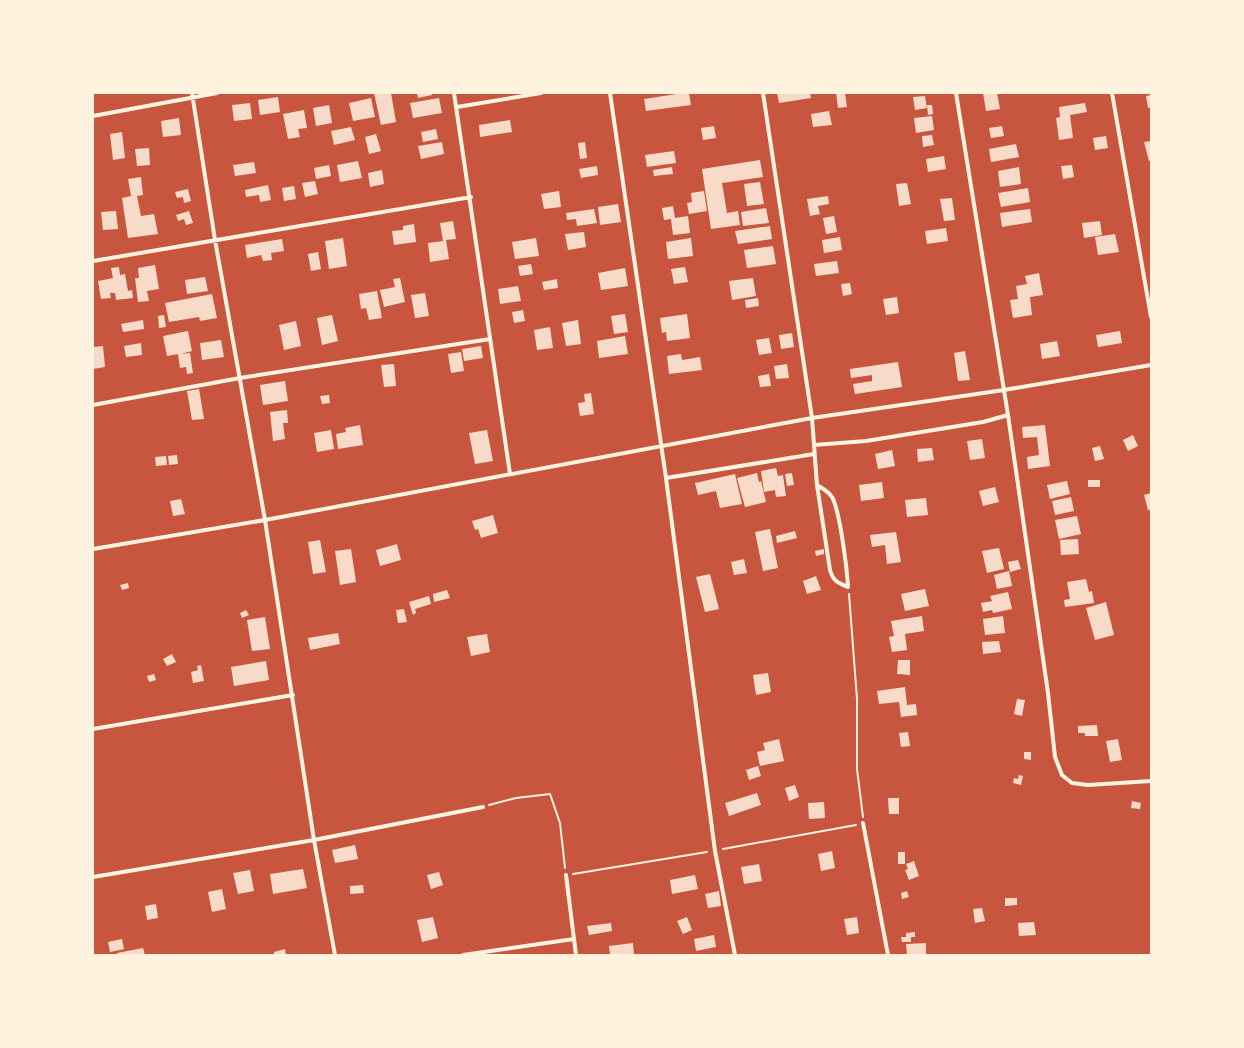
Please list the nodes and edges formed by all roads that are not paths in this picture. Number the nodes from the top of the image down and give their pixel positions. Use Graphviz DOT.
graph roads {
  1 [pos="217,93"];
  2 [pos="454,93"];
  3 [pos="542,93"];
  4 [pos="610,93"];
  5 [pos="763,93"];
  6 [pos="956,93"];
  7 [pos="1112,93"];
  8 [pos="192,95"];
  9 [pos="456,107"];
  10 [pos="93,116"];
  11 [pos="471,197"];
  12 [pos="215,240"];
  13 [pos="93,261"];
  14 [pos="1151,317"];
  15 [pos="490,339"];
  16 [pos="1151,365"];
  17 [pos="240,378"];
  18 [pos="1004,390"];
  19 [pos="93,405"];
  20 [pos="1008,415"];
  21 [pos="812,418"];
  22 [pos="814,445"];
  23 [pos="661,447"];
  24 [pos="814,454"];
  25 [pos="510,474"];
  26 [pos="666,478"];
  27 [pos="817,485"];
  28 [pos="266,520"];
  29 [pos="93,549"];
  30 [pos="293,695"];
  31 [pos="93,729"];
  32 [pos="1151,782"];
  33 [pos="482,807"];
  34 [pos="863,824"];
  35 [pos="314,840"];
  36 [pos="566,876"];
  37 [pos="93,877"];
  38 [pos="574,939"];
  39 [pos="335,955"];
  40 [pos="463,955"];
  41 [pos="576,955"];
  42 [pos="735,955"];
  43 [pos="888,955"];
  1 -- 8 [label="street"];
  2 -- 9 [label="street"];
  3 -- 9 [label="street"];
  4 -- 23 [label="street"];
  5 -- 21 [label="street"];
  6 -- 18 [label="street"];
  7 -- 14 [label="street"];
  8 -- 10 [label="street"];
  8 -- 12 [label="street"];
  9 -- 11 [label="street"];
  11 -- 12 [label="street"];
  11 -- 15 [label="street"];
  12 -- 13 [label="street"];
  12 -- 17 [label="street"];
  15 -- 17 [label="street"];
  15 -- 25 [label="street"];
  16 -- 18 [label="street"];
  17 -- 19 [label="street"];
  17 -- 28 [label="street"];
  18 -- 20 [label="street"];
  18 -- 21 [label="street"];
  20 -- 22 [label="street"];
  20 -- 32 [label="street"];
  21 -- 22 [label="street"];
  21 -- 23 [label="street"];
  22 -- 24 [label="street"];
  23 -- 25 [label="street"];
  23 -- 26 [label="street"];
  24 -- 26 [label="street"];
  24 -- 27 [label="street"];
  25 -- 28 [label="street"];
  26 -- 42 [label="street"];
  27 -- 27 [label="street"];
  28 -- 29 [label="street"];
  28 -- 30 [label="street"];
  30 -- 31 [label="street"];
  30 -- 35 [label="street"];
  33 -- 35 [label="street"];
  34 -- 43 [label="street"];
  35 -- 37 [label="street"];
  35 -- 39 [label="street"];
  36 -- 38 [label="street"];
  38 -- 40 [label="street"];
  38 -- 41 [label="street"];
}
